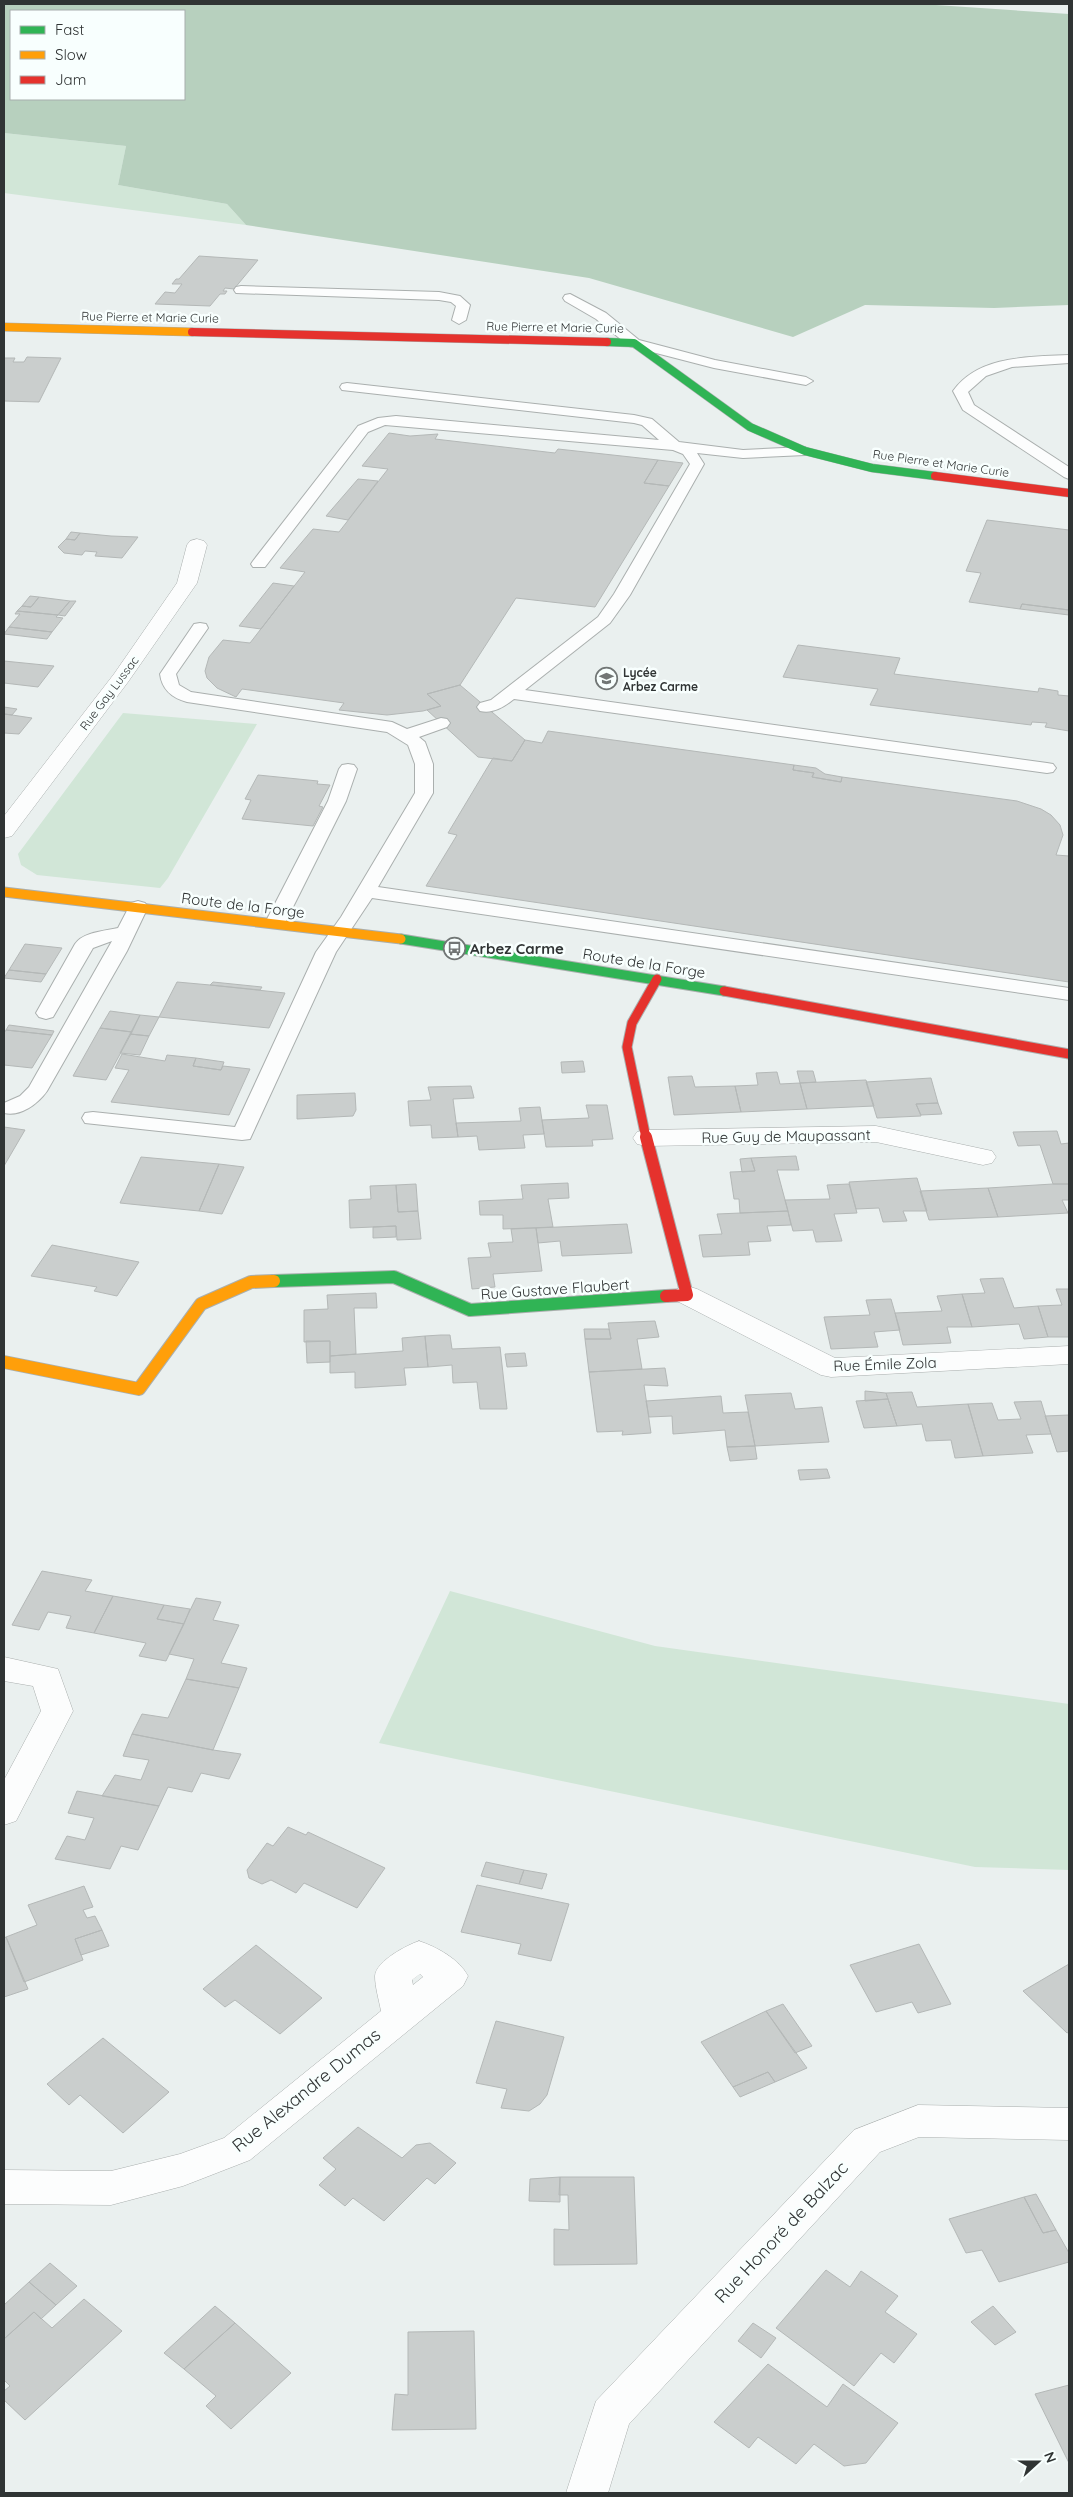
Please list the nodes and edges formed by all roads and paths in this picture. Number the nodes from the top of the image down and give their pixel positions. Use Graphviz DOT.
graph roads {
  1 [pos="241,290"];
  2 [pos="570,298"];
  3 [pos="459,320"];
  4 [pos="4,327"];
  5 [pos="634,342"];
  6 [pos="1069,359"];
  7 [pos="806,381"];
  8 [pos="347,387"];
  9 [pos="675,446"];
  10 [pos="805,451"];
  11 [pos="1069,474"];
  12 [pos="1069,493"];
  13 [pos="197,546"];
  14 [pos="258,564"];
  15 [pos="200,628"];
  16 [pos="509,693"];
  17 [pos="486,707"];
  18 [pos="441,723"];
  19 [pos="407,735"];
  20 [pos="1047,768"];
  21 [pos="348,769"];
  22 [pos="4,831"];
  23 [pos="4,892"];
  24 [pos="366,892"];
  25 [pos="138,907"];
  26 [pos="275,923"];
  27 [pos="342,931"];
  28 [pos="126,932"];
  29 [pos="657,979"];
  30 [pos="1069,994"];
  31 [pos="46,1013"];
  32 [pos="1069,1054"];
  33 [pos="11,1108"];
  34 [pos="93,1118"];
  35 [pos="646,1138"];
  36 [pos="983,1157"];
  37 [pos="687,1295"];
  38 [pos="1069,1355"];
  39 [pos="4,1362"];
  40 [pos="4,1669"];
  41 [pos="4,1812"];
  42 [pos="400,2014"];
  43 [pos="1069,2124"];
  44 [pos="4,2187"];
  45 [pos="587,2493"];
  1 -- 3 [label="lane"];
  2 -- 5 [label="lane"];
  4 -- 5 [label="street, Rue Pierre et Marie Curie"];
  5 -- 7 [label="lane"];
  5 -- 10 [label="street, Rue Pierre et Marie Curie"];
  6 -- 11 [label="lane"];
  8 -- 9 [label="lane"];
  9 -- 10 [label="lane"];
  9 -- 14 [label="lane"];
  9 -- 16 [label="lane"];
  10 -- 12 [label="street, Rue Pierre et Marie Curie"];
  13 -- 22 [label="street, Rue Gay Lussac"];
  15 -- 19 [label="lane"];
  16 -- 17 [label="lane"];
  16 -- 20 [label="lane"];
  18 -- 19 [label="lane"];
  19 -- 24 [label="lane"];
  21 -- 26 [label="lane"];
  23 -- 25 [label="street, Route de la Forge"];
  24 -- 27 [label="lane"];
  24 -- 30 [label="lane"];
  25 -- 26 [label="street, Route de la Forge"];
  25 -- 28 [label="lane"];
  26 -- 27 [label="street, Route de la Forge"];
  27 -- 29 [label="street, Route de la Forge"];
  27 -- 34 [label="lane"];
  28 -- 31 [label="lane"];
  28 -- 33 [label="lane"];
  29 -- 32 [label="street, Route de la Forge"];
  29 -- 35 [label="street"];
  35 -- 36 [label="street, Rue Guy de Maupassant"];
  35 -- 37 [label="street"];
  37 -- 38 [label="street, Rue Émile Zola"];
  37 -- 39 [label="street, Rue Gustave Flaubert"];
  40 -- 41 [label="street"];
  42 -- 44 [label="street, Rue Alexandre Dumas"];
  43 -- 45 [label="street, Rue Honoré de Balzac"];
}
